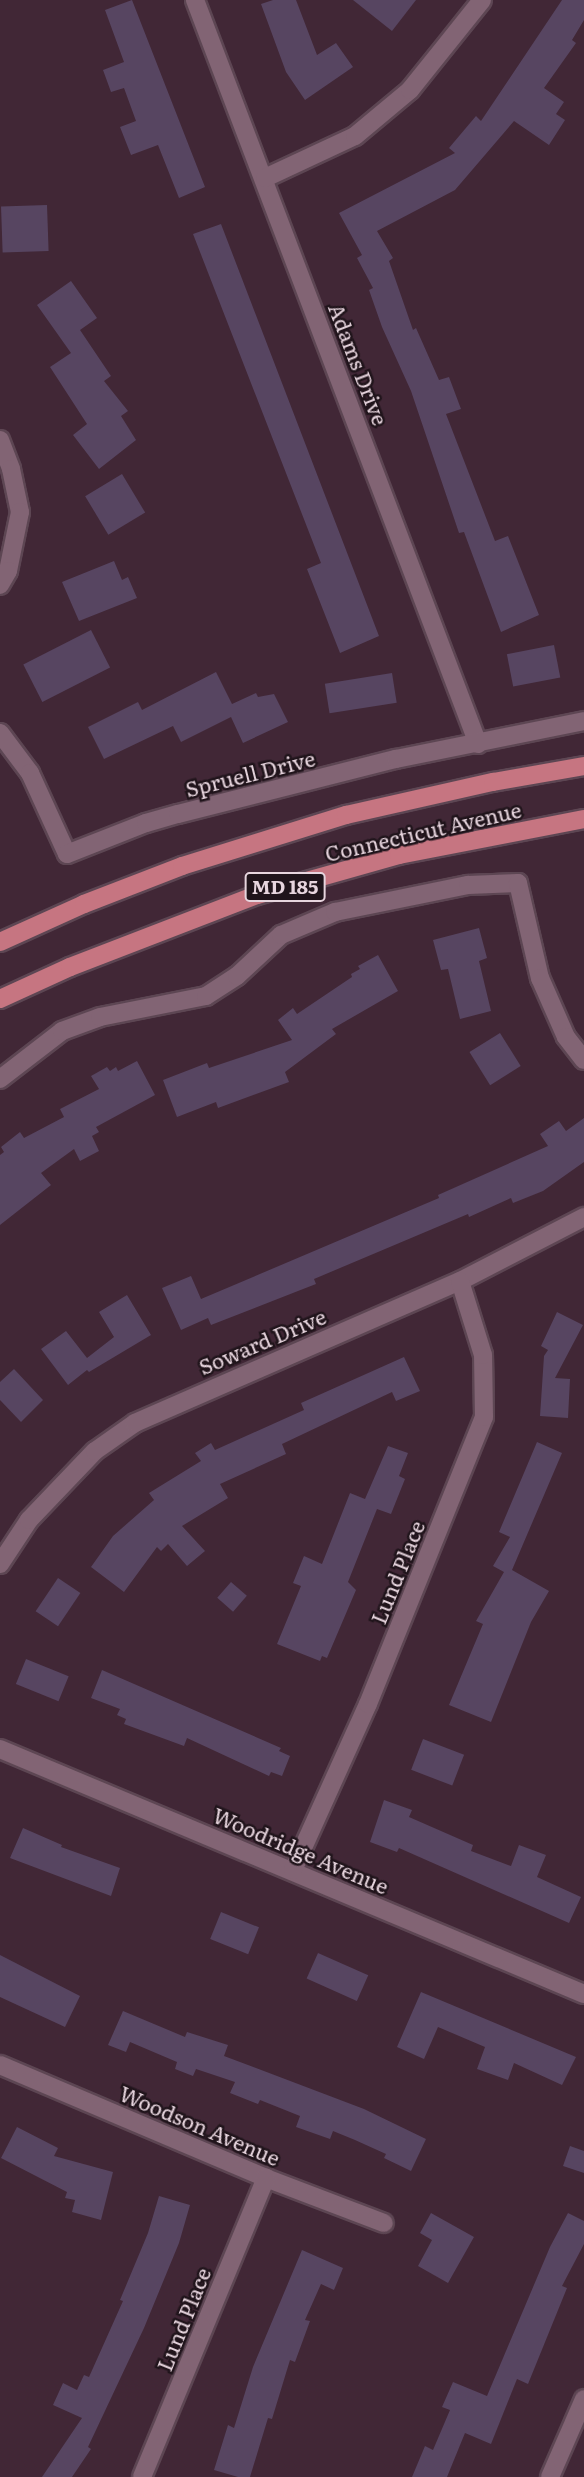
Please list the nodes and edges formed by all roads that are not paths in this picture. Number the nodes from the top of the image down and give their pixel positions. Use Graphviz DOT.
graph roads {
  1 [pos="195,0"];
  2 [pos="482,0"];
  3 [pos="265,178"];
  4 [pos="0,440"];
  5 [pos="0,585"];
  6 [pos="584,721"];
  7 [pos="0,733"];
  8 [pos="478,744"];
  9 [pos="584,766"];
  10 [pos="584,819"];
  11 [pos="0,942"];
  12 [pos="0,999"];
  13 [pos="584,1060"];
  14 [pos="0,1079"];
  15 [pos="584,1217"];
  16 [pos="460,1281"];
  17 [pos="0,1564"];
  18 [pos="0,1749"];
  19 [pos="293,1870"];
  20 [pos="584,1994"];
  21 [pos="0,2065"];
  22 [pos="266,2178"];
  23 [pos="384,2223"];
  24 [pos="584,2399"];
  25 [pos="142,2477"];
  26 [pos="550,2477"];
  1 -- 3 [label="street, Adams Drive"];
  2 -- 3 [label="street"];
  3 -- 8 [label="street, Adams Drive"];
  4 -- 5 [label="street"];
  6 -- 8 [label="street, Spruell Drive"];
  7 -- 8 [label="street, Spruell Drive"];
  9 -- 11 [label="main road, Connecticut Avenue / MD 185"];
  10 -- 12 [label="main road, Connecticut Avenue / MD 185"];
  13 -- 14 [label="street"];
  15 -- 16 [label="street, Soward Drive"];
  16 -- 17 [label="street, Soward Drive"];
  16 -- 19 [label="street, Lund Place"];
  18 -- 19 [label="street, Woodridge Avenue"];
  19 -- 20 [label="street, Woodridge Avenue"];
  21 -- 22 [label="street, Woodson Avenue"];
  22 -- 23 [label="street, Woodson Avenue"];
  22 -- 25 [label="street, Lund Place"];
  24 -- 26 [label="street"];
}
